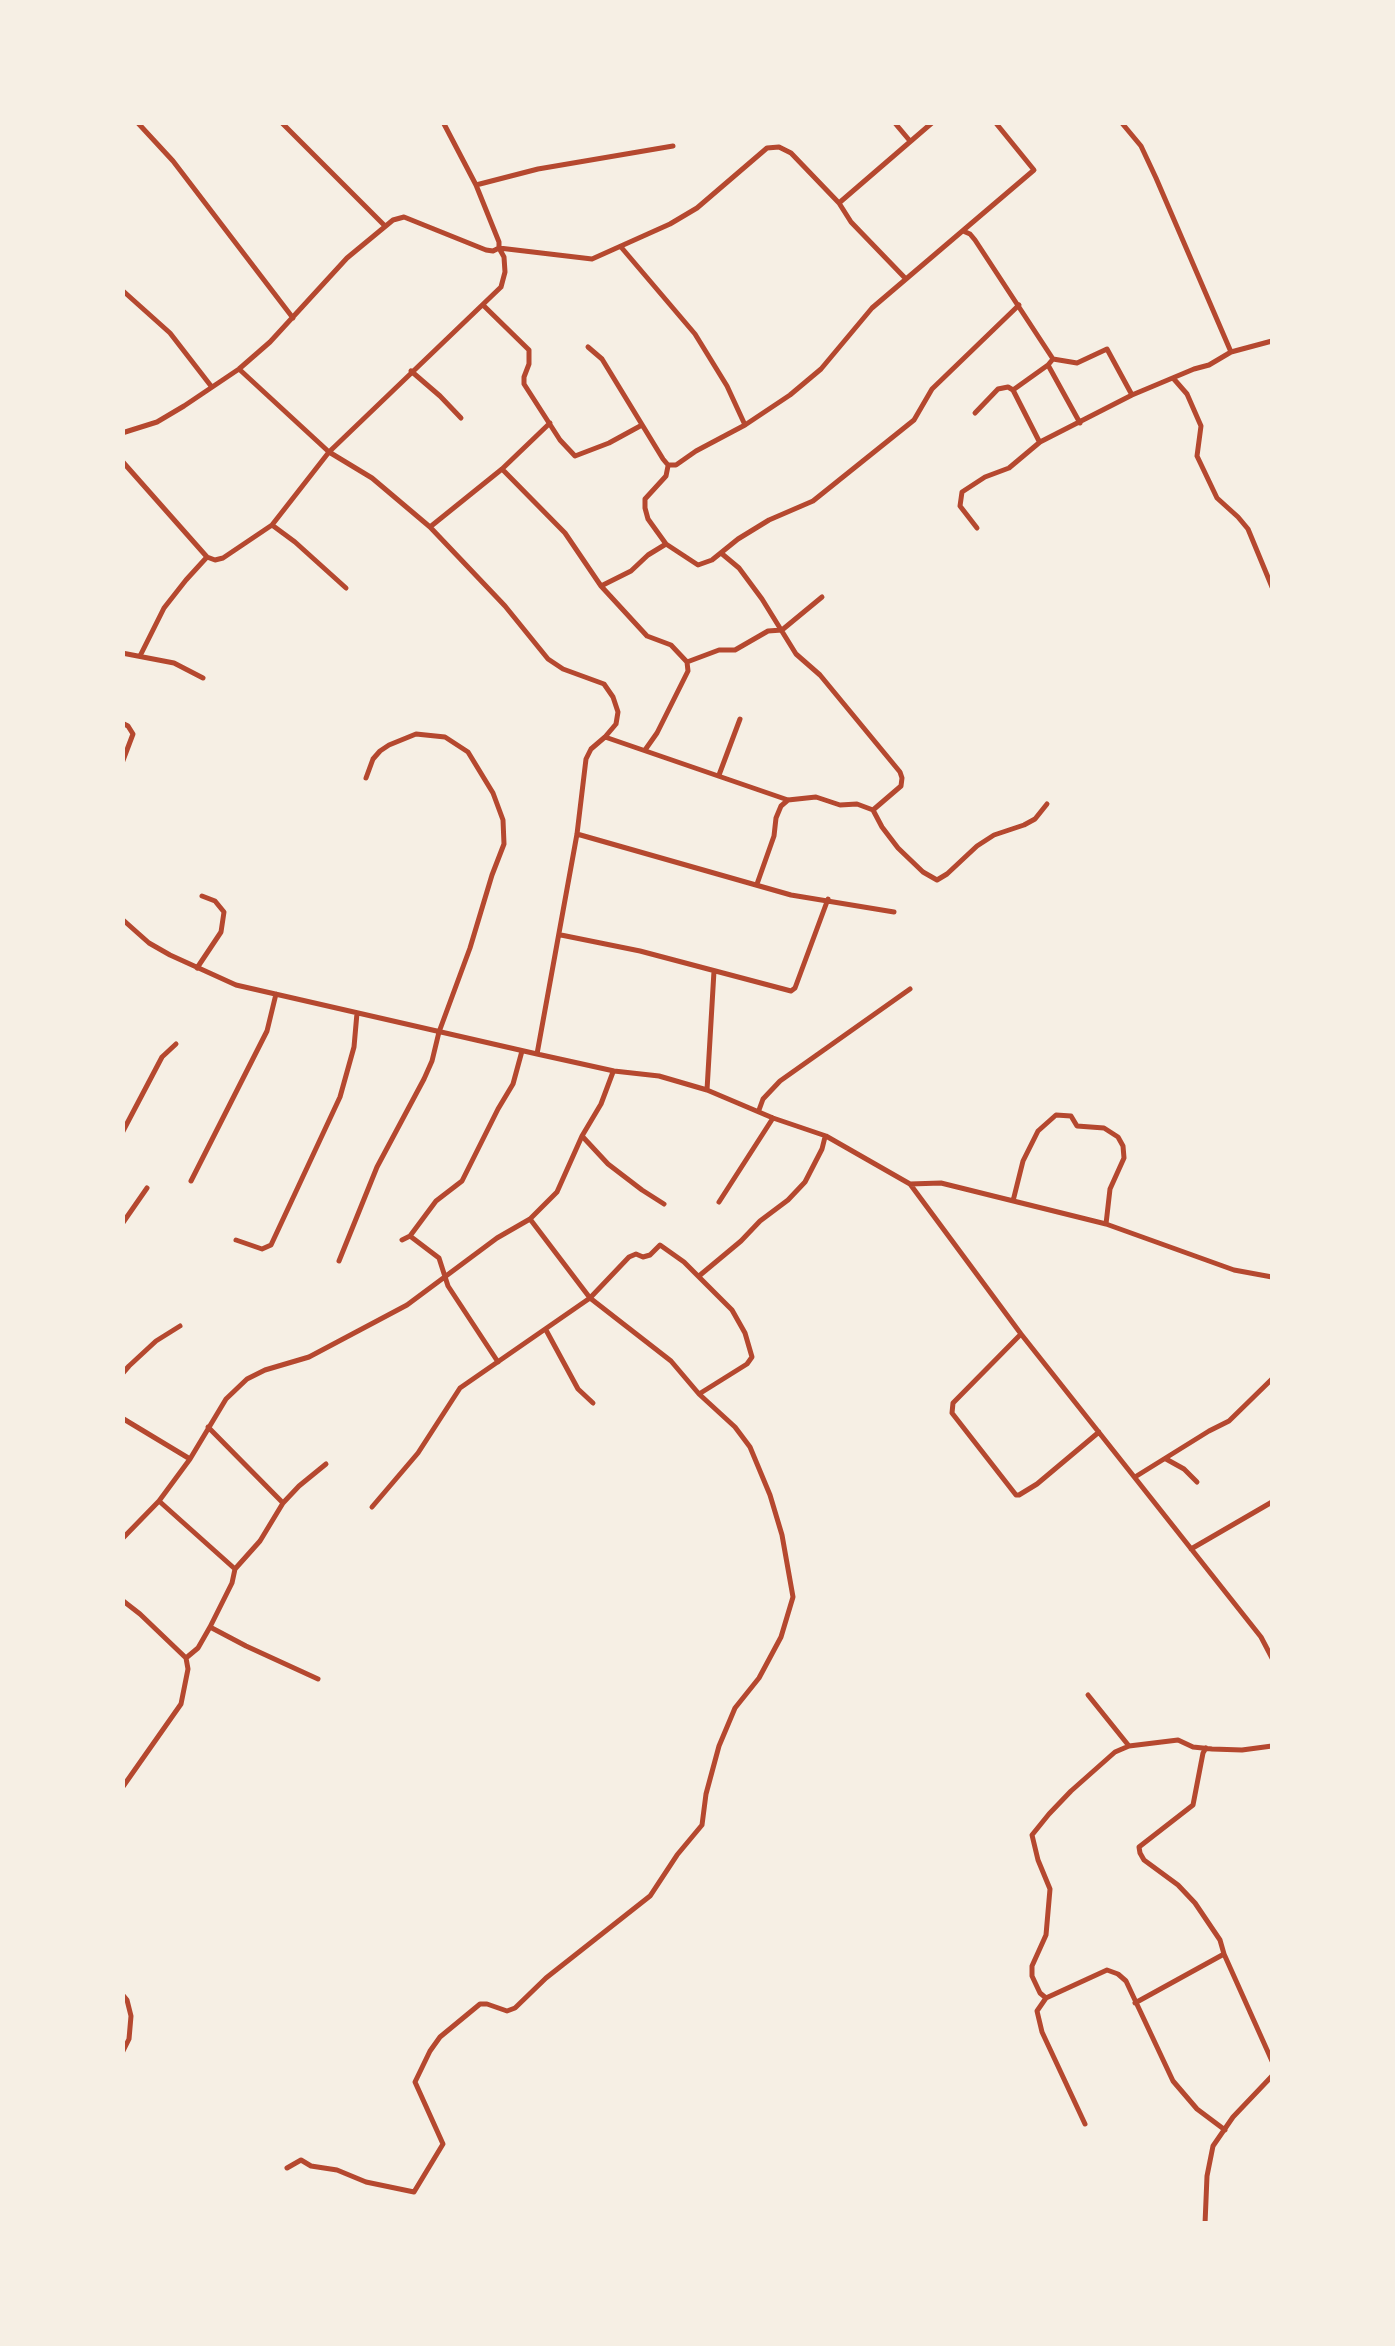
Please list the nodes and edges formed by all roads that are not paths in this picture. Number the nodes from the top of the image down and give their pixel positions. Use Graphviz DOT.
graph roads {
  1 [pos="137,122"];
  2 [pos="281,122"];
  3 [pos="443,122"];
  4 [pos="894,122"];
  5 [pos="933,122"];
  6 [pos="995,122"];
  7 [pos="1122,122"];
  8 [pos="290,126"];
  9 [pos="910,142"];
  10 [pos="673,146"];
  11 [pos="476,185"];
  12 [pos="839,203"];
  13 [pos="385,226"];
  14 [pos="962,231"];
  15 [pos="620,246"];
  16 [pos="498,248"];
  17 [pos="905,278"];
  18 [pos="122,290"];
  19 [pos="482,305"];
  20 [pos="1020,305"];
  21 [pos="293,318"];
  22 [pos="1272,340"];
  23 [pos="588,347"];
  24 [pos="1230,352"];
  25 [pos="1051,362"];
  26 [pos="240,368"];
  27 [pos="412,371"];
  28 [pos="1173,378"];
  29 [pos="211,386"];
  30 [pos="1013,390"];
  31 [pos="1132,394"];
  32 [pos="975,413"];
  33 [pos="460,418"];
  34 [pos="550,423"];
  35 [pos="1080,423"];
  36 [pos="643,425"];
  37 [pos="745,426"];
  38 [pos="122,433"];
  39 [pos="1040,442"];
  40 [pos="329,452"];
  41 [pos="122,461"];
  42 [pos="668,465"];
  43 [pos="502,469"];
  44 [pos="272,526"];
  45 [pos="430,526"];
  46 [pos="976,528"];
  47 [pos="666,544"];
  48 [pos="721,553"];
  49 [pos="207,557"];
  50 [pos="601,586"];
  51 [pos="1272,587"];
  52 [pos="346,588"];
  53 [pos="822,597"];
  54 [pos="782,630"];
  55 [pos="122,653"];
  56 [pos="140,656"];
  57 [pos="688,662"];
  58 [pos="202,678"];
  59 [pos="740,719"];
  60 [pos="122,724"];
  61 [pos="605,737"];
  62 [pos="645,750"];
  63 [pos="122,763"];
  64 [pos="719,775"];
  65 [pos="366,778"];
  66 [pos="788,800"];
  67 [pos="1047,804"];
  68 [pos="873,810"];
  69 [pos="577,834"];
  70 [pos="757,884"];
  71 [pos="202,896"];
  72 [pos="828,900"];
  73 [pos="894,912"];
  74 [pos="122,920"];
  75 [pos="560,935"];
  76 [pos="197,968"];
  77 [pos="714,971"];
  78 [pos="910,989"];
  79 [pos="276,994"];
  80 [pos="357,1013"];
  81 [pos="439,1032"];
  82 [pos="176,1044"];
  83 [pos="522,1051"];
  84 [pos="537,1054"];
  85 [pos="614,1071"];
  86 [pos="707,1090"];
  87 [pos="759,1110"];
  88 [pos="773,1118"];
  89 [pos="122,1133"];
  90 [pos="582,1136"];
  91 [pos="826,1136"];
  92 [pos="191,1181"];
  93 [pos="910,1184"];
  94 [pos="147,1188"];
  95 [pos="1013,1200"];
  96 [pos="719,1202"];
  97 [pos="664,1204"];
  98 [pos="530,1219"];
  99 [pos="122,1224"];
  100 [pos="1106,1224"];
  101 [pos="410,1236"];
  102 [pos="236,1240"];
  103 [pos="402,1240"];
  104 [pos="339,1261"];
  105 [pos="445,1275"];
  106 [pos="699,1276"];
  107 [pos="1272,1276"];
  108 [pos="590,1298"];
  109 [pos="180,1326"];
  110 [pos="546,1330"];
  111 [pos="1022,1334"];
  112 [pos="498,1362"];
  113 [pos="122,1374"];
  114 [pos="1272,1380"];
  115 [pos="700,1394"];
  116 [pos="593,1404"];
  117 [pos="122,1418"];
  118 [pos="208,1427"];
  119 [pos="1098,1432"];
  120 [pos="190,1458"];
  121 [pos="1166,1458"];
  122 [pos="326,1464"];
  123 [pos="1135,1477"];
  124 [pos="1197,1482"];
  125 [pos="160,1501"];
  126 [pos="1272,1502"];
  127 [pos="283,1503"];
  128 [pos="372,1506"];
  129 [pos="122,1539"];
  130 [pos="1191,1549"];
  131 [pos="235,1569"];
  132 [pos="122,1600"];
  133 [pos="210,1627"];
  134 [pos="186,1658"];
  135 [pos="1272,1658"];
  136 [pos="318,1679"];
  137 [pos="1088,1695"];
  138 [pos="1129,1746"];
  139 [pos="1272,1746"];
  140 [pos="1206,1748"];
  141 [pos="122,1788"];
  142 [pos="1224,1954"];
  143 [pos="122,1994"];
  144 [pos="1046,1998"];
  145 [pos="1135,2003"];
  146 [pos="122,2053"];
  147 [pos="1272,2061"];
  148 [pos="1272,2076"];
  149 [pos="1086,2124"];
  150 [pos="1225,2130"];
  151 [pos="287,2168"];
  152 [pos="1206,2224"];
  1 -- 21 [label="street"];
  2 -- 8 [label="street"];
  3 -- 11 [label="street"];
  4 -- 9 [label="street"];
  5 -- 9 [label="street"];
  6 -- 14 [label="street"];
  7 -- 24 [label="street"];
  8 -- 13 [label="street"];
  9 -- 12 [label="street"];
  10 -- 11 [label="street"];
  11 -- 16 [label="street"];
  12 -- 15 [label="street"];
  12 -- 17 [label="street"];
  13 -- 16 [label="street"];
  13 -- 21 [label="street"];
  14 -- 17 [label="street"];
  14 -- 20 [label="street"];
  15 -- 16 [label="street"];
  15 -- 37 [label="street"];
  16 -- 19 [label="street"];
  17 -- 37 [label="street"];
  18 -- 29 [label="street"];
  19 -- 27 [label="street"];
  19 -- 34 [label="street"];
  20 -- 25 [label="street"];
  20 -- 48 [label="street"];
  21 -- 26 [label="street"];
  22 -- 24 [label="street"];
  23 -- 36 [label="street"];
  24 -- 28 [label="street"];
  25 -- 30 [label="street"];
  25 -- 31 [label="street"];
  25 -- 35 [label="street"];
  26 -- 29 [label="street"];
  26 -- 40 [label="street"];
  27 -- 33 [label="street"];
  27 -- 40 [label="street"];
  28 -- 31 [label="street"];
  28 -- 51 [label="street"];
  29 -- 38 [label="street"];
  30 -- 32 [label="street"];
  30 -- 39 [label="street"];
  31 -- 35 [label="street"];
  34 -- 36 [label="street"];
  34 -- 43 [label="street"];
  35 -- 39 [label="street"];
  36 -- 42 [label="street"];
  37 -- 42 [label="street"];
  39 -- 46 [label="street"];
  40 -- 44 [label="street"];
  40 -- 45 [label="street"];
  41 -- 49 [label="street"];
  42 -- 47 [label="street"];
  43 -- 45 [label="street"];
  43 -- 50 [label="street"];
  44 -- 49 [label="street"];
  44 -- 52 [label="street"];
  45 -- 61 [label="street"];
  47 -- 48 [label="street"];
  47 -- 50 [label="street"];
  48 -- 54 [label="street"];
  49 -- 56 [label="street"];
  50 -- 57 [label="street"];
  53 -- 54 [label="street"];
  54 -- 57 [label="street"];
  54 -- 68 [label="street"];
  55 -- 56 [label="street"];
  56 -- 58 [label="street"];
  57 -- 62 [label="street"];
  59 -- 64 [label="street"];
  60 -- 63 [label="street"];
  61 -- 62 [label="street"];
  61 -- 69 [label="street"];
  62 -- 64 [label="street"];
  64 -- 66 [label="street"];
  65 -- 81 [label="street"];
  66 -- 68 [label="street"];
  66 -- 70 [label="street"];
  67 -- 68 [label="street"];
  69 -- 70 [label="street"];
  69 -- 75 [label="street"];
  70 -- 72 [label="street"];
  71 -- 76 [label="street"];
  72 -- 73 [label="street"];
  72 -- 77 [label="street"];
  74 -- 76 [label="street"];
  75 -- 77 [label="street"];
  75 -- 84 [label="street"];
  76 -- 79 [label="street"];
  77 -- 86 [label="street"];
  78 -- 87 [label="street"];
  79 -- 80 [label="street"];
  79 -- 92 [label="street"];
  80 -- 81 [label="street"];
  80 -- 102 [label="street"];
  81 -- 83 [label="street"];
  81 -- 104 [label="street"];
  82 -- 89 [label="street"];
  83 -- 84 [label="street"];
  83 -- 101 [label="street"];
  84 -- 85 [label="street"];
  85 -- 86 [label="street"];
  85 -- 90 [label="street"];
  86 -- 87 [label="street"];
  87 -- 88 [label="street"];
  88 -- 91 [label="street"];
  88 -- 96 [label="street"];
  90 -- 97 [label="street"];
  90 -- 98 [label="street"];
  91 -- 93 [label="street"];
  91 -- 106 [label="street"];
  93 -- 95 [label="street"];
  93 -- 111 [label="street"];
  94 -- 99 [label="street"];
  95 -- 100 [label="street"];
  95 -- 100 [label="street"];
  98 -- 105 [label="street"];
  98 -- 108 [label="street"];
  100 -- 107 [label="street"];
  101 -- 103 [label="street"];
  101 -- 105 [label="street"];
  105 -- 112 [label="street"];
  105 -- 118 [label="street"];
  106 -- 108 [label="street"];
  106 -- 115 [label="street"];
  108 -- 110 [label="street"];
  108 -- 115 [label="street"];
  109 -- 113 [label="street"];
  110 -- 112 [label="street"];
  110 -- 116 [label="street"];
  111 -- 119 [label="street"];
  111 -- 119 [label="street"];
  112 -- 128 [label="street"];
  114 -- 121 [label="street"];
  115 -- 151 [label="street"];
  117 -- 120 [label="street"];
  118 -- 120 [label="street"];
  118 -- 127 [label="street"];
  119 -- 123 [label="street"];
  120 -- 125 [label="street"];
  121 -- 123 [label="street"];
  121 -- 124 [label="street"];
  122 -- 127 [label="street"];
  123 -- 130 [label="street"];
  125 -- 129 [label="street"];
  125 -- 131 [label="street"];
  126 -- 130 [label="street"];
  127 -- 131 [label="street"];
  130 -- 135 [label="street"];
  131 -- 133 [label="street"];
  132 -- 134 [label="street"];
  133 -- 134 [label="street"];
  133 -- 136 [label="street"];
  134 -- 141 [label="street"];
  137 -- 138 [label="street"];
  138 -- 140 [label="street"];
  138 -- 144 [label="street"];
  139 -- 140 [label="street"];
  140 -- 142 [label="street"];
  142 -- 145 [label="street"];
  142 -- 147 [label="street"];
  143 -- 146 [label="street"];
  144 -- 145 [label="street"];
  144 -- 149 [label="street"];
  145 -- 150 [label="street"];
  148 -- 150 [label="street"];
  150 -- 152 [label="street"];
}
